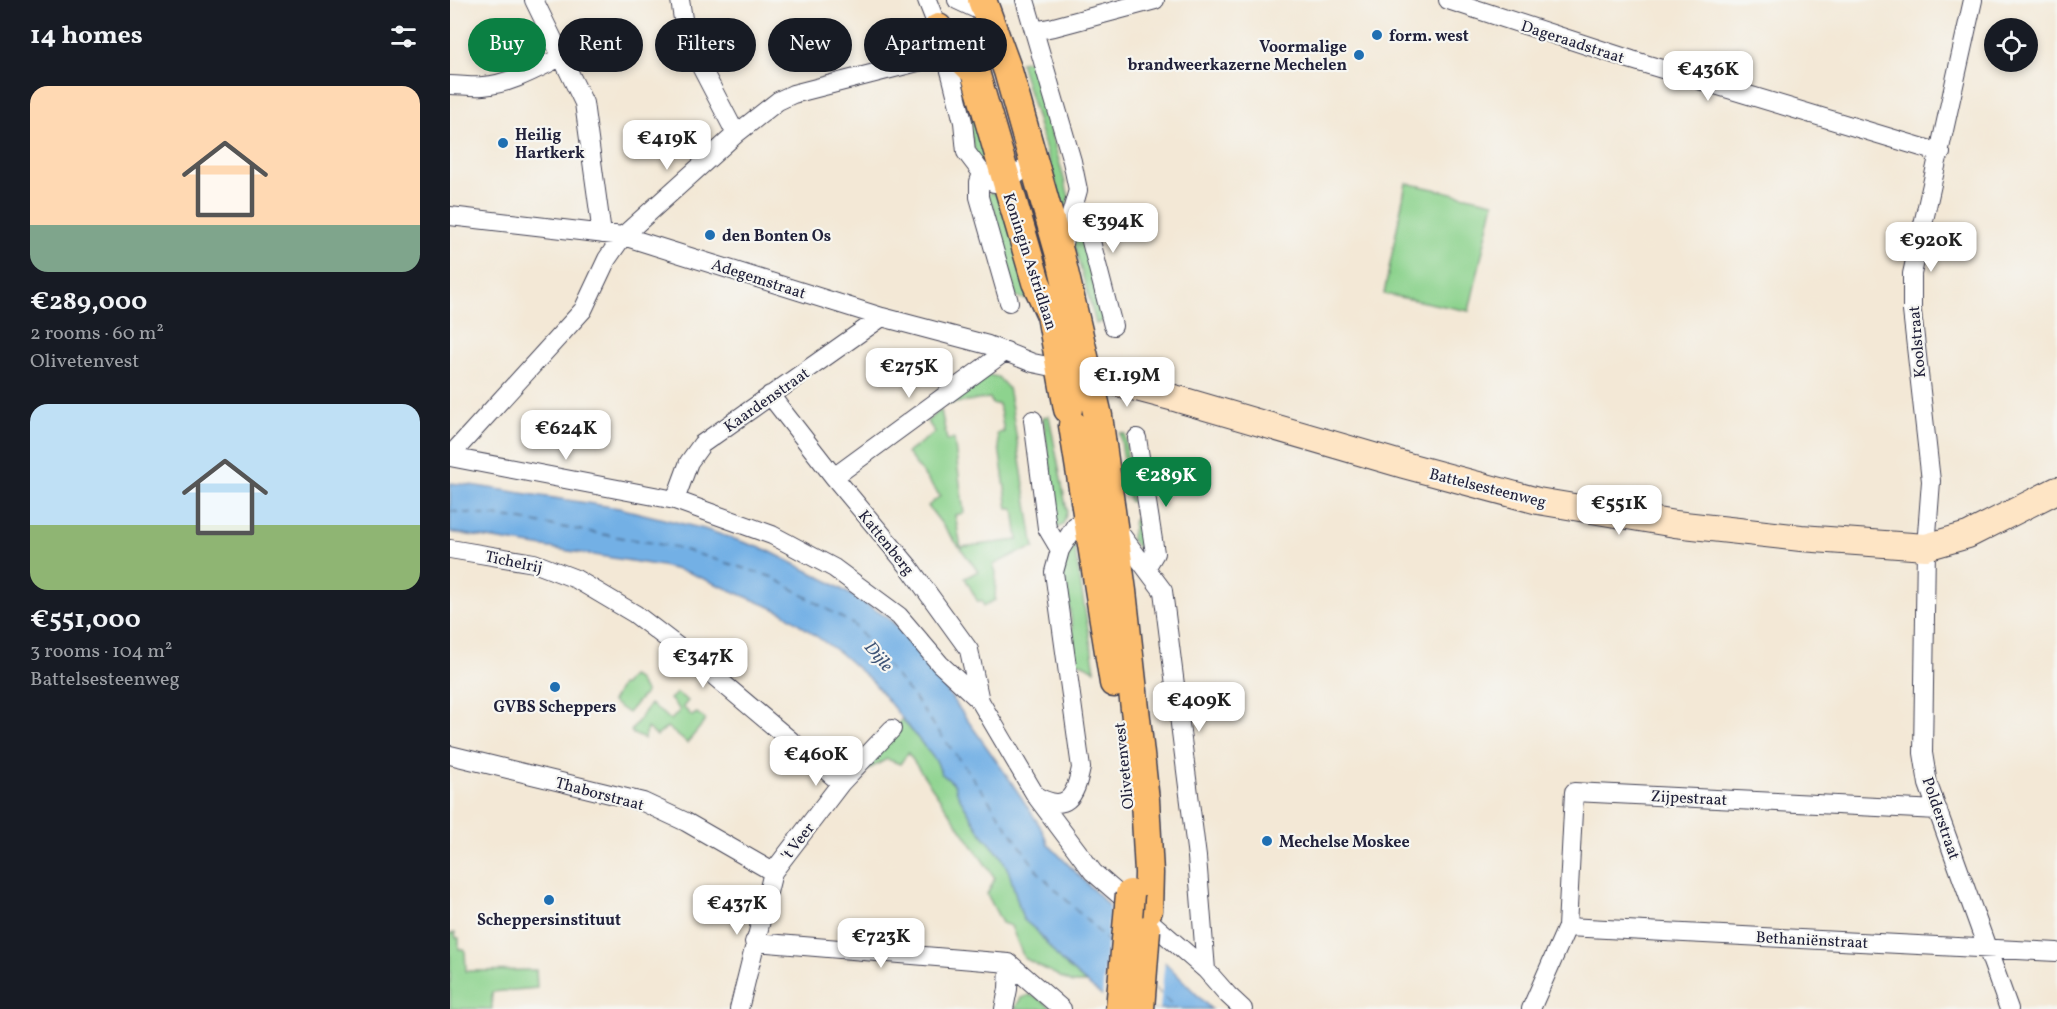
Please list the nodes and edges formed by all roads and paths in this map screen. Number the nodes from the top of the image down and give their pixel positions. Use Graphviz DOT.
graph roads {
  1 [pos="534,0"];
  2 [pos="680,0"];
  3 [pos="927,0"];
  4 [pos="957,0"];
  5 [pos="1024,0"];
  6 [pos="1155,0"];
  7 [pos="1448,0"];
  8 [pos="1973,0"];
  9 [pos="986,7"];
  10 [pos="933,18"];
  11 [pos="1034,31"];
  12 [pos="558,46"];
  13 [pos="558,58"];
  14 [pos="864,69"];
  15 [pos="570,72"];
  16 [pos="975,72"];
  17 [pos="450,85"];
  18 [pos="736,134"];
  19 [pos="1941,153"];
  20 [pos="1034,161"];
  21 [pos="994,178"];
  22 [pos="1072,212"];
  23 [pos="450,216"];
  24 [pos="602,234"];
  25 [pos="623,236"];
  26 [pos="1060,255"];
  27 [pos="1009,302"];
  28 [pos="882,317"];
  29 [pos="1113,326"];
  30 [pos="1006,351"];
  31 [pos="1076,372"];
  32 [pos="770,395"];
  33 [pos="1080,417"];
  34 [pos="1033,420"];
  35 [pos="1137,438"];
  36 [pos="450,457"];
  37 [pos="834,477"];
  38 [pos="2057,490"];
  39 [pos="675,501"];
  40 [pos="1101,524"];
  41 [pos="1926,547"];
  42 [pos="450,549"];
  43 [pos="1060,550"];
  44 [pos="1146,568"];
  45 [pos="980,700"];
  46 [pos="892,729"];
  47 [pos="450,755"];
  48 [pos="841,783"];
  49 [pos="1036,796"];
  50 [pos="1938,810"];
  51 [pos="772,872"];
  52 [pos="1139,902"];
  53 [pos="1567,927"];
  54 [pos="754,942"];
  55 [pos="1988,947"];
  56 [pos="2057,952"];
  57 [pos="1009,963"];
  58 [pos="1206,970"];
  59 [pos="739,1009"];
  60 [pos="1004,1009"];
  61 [pos="1062,1009"];
  62 [pos="1120,1009"];
  63 [pos="1140,1009"];
  64 [pos="1243,1009"];
  65 [pos="1531,1009"];
  66 [pos="2009,1009"];
  1 -- 12 [label="street"];
  2 -- 18 [label="street"];
  3 -- 10 [label="street, Koningin Astridlaan"];
  4 -- 9 [label="street"];
  5 -- 11 [label="street, Koningin Astridlaan"];
  6 -- 11 [label="street"];
  7 -- 19 [label="street, Dageraadstraat"];
  8 -- 19 [label="street, Koolstraat"];
  9 -- 20 [label="main road, Koningin Astridlaan"];
  11 -- 22 [label="street, Koningin Astridlaan"];
  13 -- 17 [label="street"];
  14 -- 18 [label="street"];
  15 -- 24 [label="street"];
  16 -- 21 [label="main road, Koningin Astridlaan"];
  18 -- 25 [label="street"];
  19 -- 41 [label="street, Koolstraat"];
  20 -- 21 [label="street"];
  20 -- 26 [label="main road, Koningin Astridlaan"];
  21 -- 27 [label="street, Koningin Astridlaan"];
  21 -- 31 [label="main road, Koningin Astridlaan"];
  22 -- 26 [label="street, Koningin Astridlaan"];
  22 -- 29 [label="street"];
  23 -- 24 [label="street, Adegemstraat"];
  24 -- 25 [label="street, Adegemstraat"];
  25 -- 28 [label="street, Adegemstraat"];
  25 -- 36 [label="street"];
  26 -- 31 [label="main road, Koningin Astridlaan"];
  28 -- 30 [label="street, Adegemstraat"];
  28 -- 32 [label="street, Kaardenstraat"];
  30 -- 31 [label="street, Adegemstraat"];
  30 -- 37 [label="street"];
  31 -- 33 [label="main road, Koningin Astridlaan"];
  31 -- 41 [label="main road, Battelsesteenweg"];
  32 -- 37 [label="street, Kattenberg"];
  32 -- 39 [label="street, Kaardenstraat"];
  33 -- 40 [label="main road, Olivetenvest"];
  34 -- 43 [label="street"];
  35 -- 44 [label="street"];
  36 -- 39 [label="street"];
  37 -- 45 [label="street, Kattenberg"];
  38 -- 41 [label="main road, Battelsesteenweg"];
  39 -- 45 [label="street"];
  40 -- 43 [label="street"];
  40 -- 44 [label="street, Olivetenvest"];
  40 -- 52 [label="main road, Olivetenvest"];
  41 -- 50 [label="street, Polderstraat"];
  42 -- 48 [label="street, Tichelrij"];
  43 -- 49 [label="street"];
  44 -- 58 [label="street, Olivetenvest"];
  45 -- 49 [label="street"];
  46 -- 48 [label="street, 't Veer"];
  47 -- 51 [label="street, Thaborstraat"];
  48 -- 51 [label="street, 't Veer"];
  49 -- 58 [label="street"];
  50 -- 53 [label="street, Zijpestraat"];
  50 -- 55 [label="street, Polderstraat"];
  51 -- 54 [label="street"];
  52 -- 62 [label="main road, Olivetenvest, bridge"];
  52 -- 63 [label="main road, Olivetenvest, bridge"];
  53 -- 55 [label="street, Bethaniënstraat"];
  53 -- 65 [label="street"];
  54 -- 57 [label="street"];
  54 -- 59 [label="street"];
  55 -- 56 [label="street, Bethaniënstraat"];
  55 -- 66 [label="street, Polderstraat"];
  57 -- 60 [label="street"];
  57 -- 61 [label="street"];
  58 -- 64 [label="street"];
}
